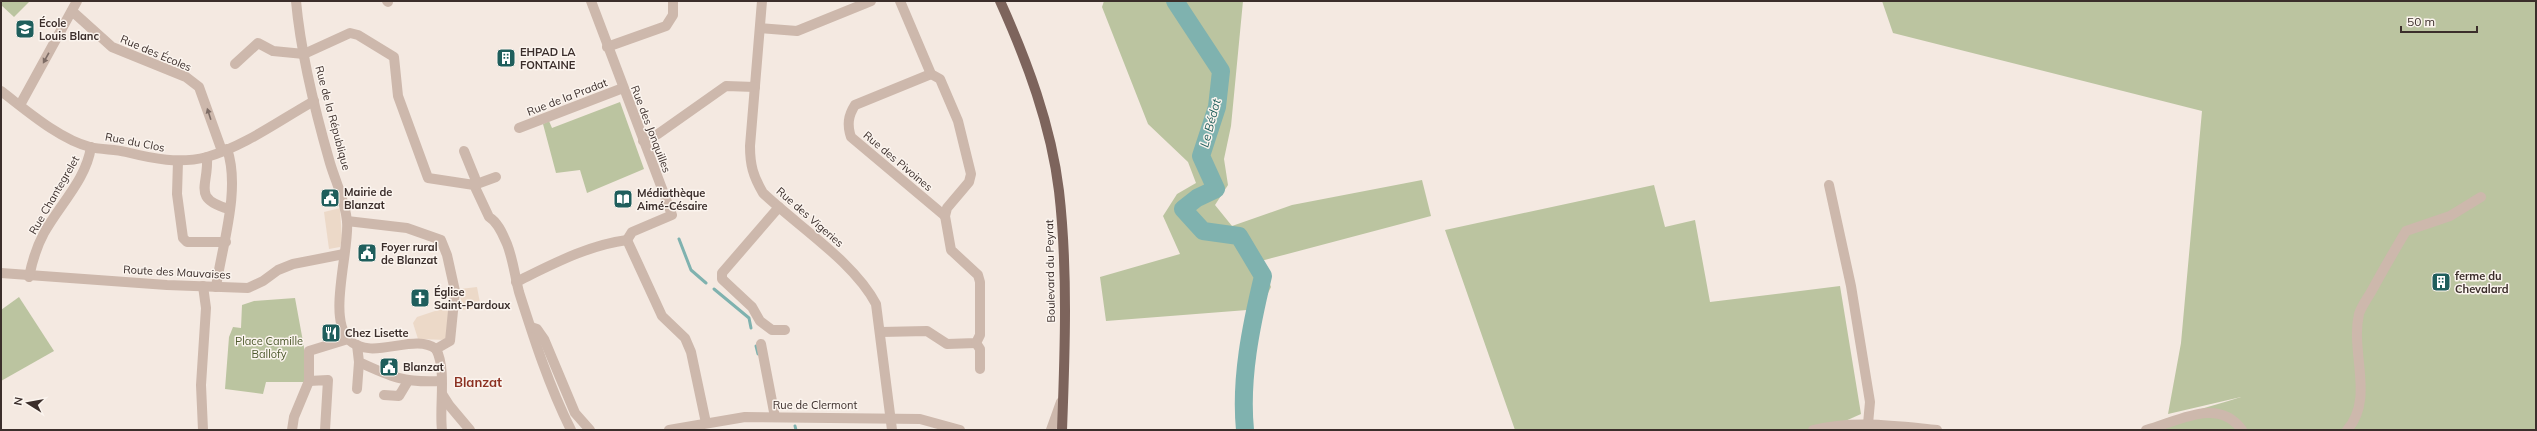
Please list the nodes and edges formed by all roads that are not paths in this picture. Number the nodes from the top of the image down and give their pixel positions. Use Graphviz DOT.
graph roads {
  1 [pos="77,1"];
  2 [pos="296,1"];
  3 [pos="591,1"];
  4 [pos="673,1"];
  5 [pos="762,1"];
  6 [pos="871,1"];
  7 [pos="900,1"];
  8 [pos="1000,1"];
  9 [pos="72,11"];
  10 [pos="760,28"];
  11 [pos="607,47"];
  12 [pos="304,54"];
  13 [pos="236,64"];
  14 [pos="931,74"];
  15 [pos="754,87"];
  16 [pos="623,88"];
  17 [pos="1,91"];
  18 [pos="314,101"];
  19 [pos="20,105"];
  20 [pos="519,128"];
  21 [pos="643,142"];
  22 [pos="90,147"];
  23 [pos="224,150"];
  24 [pos="464,151"];
  25 [pos="207,157"];
  26 [pos="178,161"];
  27 [pos="496,177"];
  28 [pos="474,185"];
  29 [pos="1830,185"];
  30 [pos="2481,197"];
  31 [pos="779,207"];
  32 [pos="229,209"];
  33 [pos="944,216"];
  34 [pos="347,221"];
  35 [pos="627,240"];
  36 [pos="226,242"];
  37 [pos="344,254"];
  38 [pos="1,273"];
  39 [pos="29,277"];
  40 [pos="516,282"];
  41 [pos="203,286"];
  42 [pos="216,287"];
  43 [pos="532,327"];
  44 [pos="785,330"];
  45 [pos="881,332"];
  46 [pos="348,339"];
  47 [pos="976,342"];
  48 [pos="761,344"];
  49 [pos="357,345"];
  50 [pos="436,349"];
  51 [pos="359,362"];
  52 [pos="980,369"];
  53 [pos="309,381"];
  54 [pos="408,381"];
  55 [pos="440,381"];
  56 [pos="357,389"];
  57 [pos="442,394"];
  58 [pos="384,395"];
  59 [pos="1063,396"];
  60 [pos="775,417"];
  61 [pos="890,417"];
  62 [pos="706,423"];
  63 [pos="1868,424"];
  64 [pos="203,430"];
  65 [pos="292,430"];
  66 [pos="325,430"];
  67 [pos="442,430"];
  68 [pos="470,430"];
  69 [pos="571,430"];
  70 [pos="590,430"];
  71 [pos="669,430"];
  72 [pos="892,430"];
  73 [pos="960,430"];
  74 [pos="1051,430"];
  75 [pos="1062,430"];
  76 [pos="1814,430"];
  77 [pos="1937,430"];
  78 [pos="2146,430"];
  79 [pos="2242,430"];
  80 [pos="2347,430"];
  1 -- 9 [label="street"];
  2 -- 12 [label="street, Rue de la République"];
  3 -- 11 [label="street, Rue des Jonquilles"];
  4 -- 11 [label="street"];
  5 -- 10 [label="street, Rue des Vigeries"];
  6 -- 10 [label="street"];
  7 -- 14 [label="street"];
  8 -- 59 [label="main road, Boulevard du Peyrat"];
  9 -- 19 [label="street, one-way"];
  23 -- 9 [label="street, Rue des Écoles, one-way"];
  10 -- 15 [label="street, Rue des Vigeries"];
  11 -- 16 [label="street, Rue des Jonquilles"];
  12 -- 13 [label="street"];
  12 -- 18 [label="street, Rue de la République"];
  12 -- 28 [label="street"];
  14 -- 33 [label="street"];
  14 -- 33 [label="street, Rue des Pivoines"];
  15 -- 21 [label="street"];
  15 -- 31 [label="street, Rue des Vigeries"];
  16 -- 20 [label="street, Rue de la Pradat"];
  16 -- 21 [label="street, Rue des Jonquilles"];
  17 -- 19 [label="street, Rue du Clos"];
  18 -- 23 [label="street, Rue du Clos"];
  18 -- 34 [label="street, Rue de la République"];
  19 -- 22 [label="street, Rue du Clos"];
  21 -- 35 [label="street, Rue des Jonquilles"];
  22 -- 26 [label="street, Rue du Clos"];
  22 -- 39 [label="street, Rue Chantegrelet"];
  23 -- 25 [label="street, Rue du Clos"];
  23 -- 32 [label="street, Rue des Écoles"];
  24 -- 28 [label="street"];
  25 -- 26 [label="street, Rue du Clos"];
  25 -- 32 [label="street"];
  26 -- 36 [label="street"];
  27 -- 28 [label="street"];
  28 -- 40 [label="street"];
  29 -- 63 [label="street"];
  30 -- 80 [label="street"];
  31 -- 44 [label="street"];
  31 -- 45 [label="street, Rue des Vigeries"];
  32 -- 36 [label="street, Rue des Écoles"];
  33 -- 47 [label="street"];
  34 -- 37 [label="street, Rue de la République"];
  34 -- 50 [label="street"];
  35 -- 40 [label="street"];
  35 -- 62 [label="street"];
  36 -- 42 [label="street, Rue des Écoles"];
  37 -- 42 [label="street, Route des Mauvaises"];
  37 -- 46 [label="street, Rue de la République"];
  38 -- 39 [label="street, Route des Mauvaises"];
  39 -- 41 [label="street, Route des Mauvaises"];
  40 -- 43 [label="street"];
  41 -- 42 [label="street, Route des Mauvaises"];
  41 -- 64 [label="street"];
  43 -- 69 [label="street"];
  43 -- 70 [label="street"];
  45 -- 47 [label="street"];
  45 -- 61 [label="street, Rue des Vigeries"];
  46 -- 49 [label="street"];
  46 -- 53 [label="street"];
  47 -- 52 [label="street"];
  48 -- 60 [label="street"];
  49 -- 50 [label="street"];
  49 -- 51 [label="street"];
  50 -- 55 [label="street"];
  51 -- 54 [label="street"];
  51 -- 56 [label="street"];
  53 -- 65 [label="street"];
  53 -- 66 [label="street"];
  54 -- 55 [label="street"];
  54 -- 58 [label="street"];
  55 -- 57 [label="street"];
  57 -- 67 [label="street"];
  57 -- 68 [label="street"];
  59 -- 74 [label="street"];
  59 -- 75 [label="main road, Boulevard du Peyrat"];
  60 -- 61 [label="street, Rue de Clermont"];
  60 -- 62 [label="street, Rue de Clermont"];
  61 -- 72 [label="street, Rue des Vigeries"];
  61 -- 73 [label="street, Rue de Clermont"];
  62 -- 71 [label="street, Rue de Clermont"];
  63 -- 76 [label="street"];
  63 -- 77 [label="street"];
  78 -- 79 [label="street"];
}
